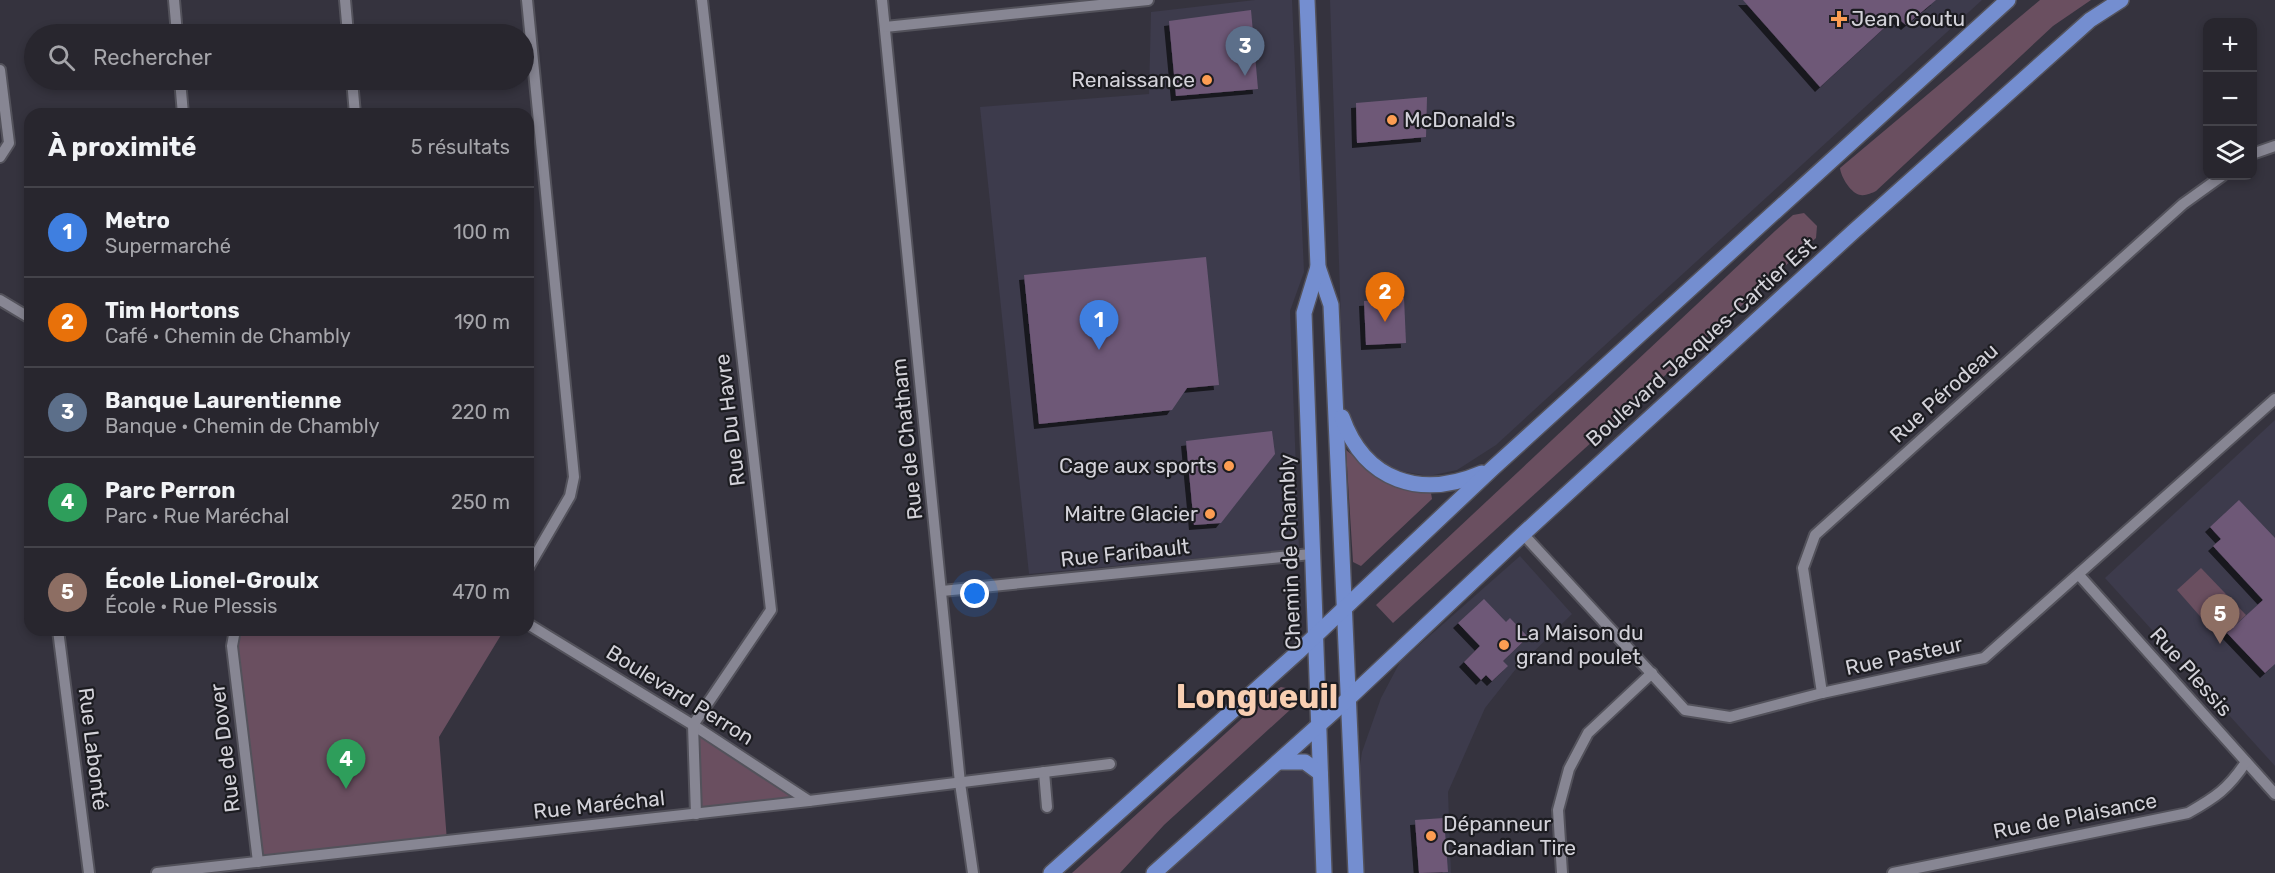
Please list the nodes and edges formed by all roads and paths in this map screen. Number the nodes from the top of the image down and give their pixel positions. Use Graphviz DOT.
graph roads {
  1 [pos="174,0"];
  2 [pos="345,0"];
  3 [pos="527,0"];
  4 [pos="702,0"];
  5 [pos="882,0"];
  6 [pos="1148,0"];
  7 [pos="1307,0"];
  8 [pos="2008,0"];
  9 [pos="2121,0"];
  10 [pos="176,24"];
  11 [pos="347,24"];
  12 [pos="529,24"];
  13 [pos="885,27"];
  14 [pos="0,70"];
  15 [pos="534,71"];
  16 [pos="181,90"];
  17 [pos="353,90"];
  18 [pos="182,108"];
  19 [pos="355,108"];
  20 [pos="2275,146"];
  21 [pos="2257,153"];
  22 [pos="0,157"];
  23 [pos="2217,180"];
  24 [pos="1318,267"];
  25 [pos="0,300"];
  26 [pos="24,314"];
  27 [pos="2275,399"];
  28 [pos="1336,400"];
  29 [pos="1493,468"];
  30 [pos="1522,534"];
  31 [pos="1311,554"];
  32 [pos="534,558"];
  33 [pos="2079,575"];
  34 [pos="942,591"];
  35 [pos="1345,607"];
  36 [pos="534,628"];
  37 [pos="59,636"];
  38 [pos="234,636"];
  39 [pos="1315,637"];
  40 [pos="1652,673"];
  41 [pos="1822,693"];
  42 [pos="1349,698"];
  43 [pos="693,725"];
  44 [pos="1318,726"];
  45 [pos="1278,762"];
  46 [pos="2246,762"];
  47 [pos="1110,765"];
  48 [pos="1044,772"];
  49 [pos="1320,773"];
  50 [pos="960,783"];
  51 [pos="2275,794"];
  52 [pos="809,801"];
  53 [pos="1047,807"];
  54 [pos="696,814"];
  55 [pos="258,862"];
  56 [pos="89,873"];
  57 [pos="157,873"];
  58 [pos="973,873"];
  59 [pos="1051,873"];
  60 [pos="1154,873"];
  61 [pos="1324,873"];
  62 [pos="1356,873"];
  63 [pos="1562,873"];
  64 [pos="1893,873"];
  1 -- 10 [label="street"];
  2 -- 11 [label="street"];
  3 -- 12 [label="street"];
  4 -- 43 [label="street, Rue Du Havre"];
  5 -- 13 [label="street, Rue de Chatham"];
  6 -- 13 [label="street"];
  7 -- 24 [label="main road, Chemin de Chambly"];
  8 -- 29 [label="main road"];
  9 -- 30 [label="main road, Boulevard Jacques-Cartier Est"];
  13 -- 34 [label="street, Rue de Chatham"];
  14 -- 22 [label="street"];
  15 -- 32 [label="street"];
  16 -- 18 [label="street"];
  17 -- 19 [label="street"];
  20 -- 21 [label="street"];
  23 -- 41 [label="street, Rue Pérodeau"];
  24 -- 28 [label="main road, Chemin de Chambly"];
  24 -- 31 [label="main road, Chemin de Chambly"];
  25 -- 26 [label="street"];
  27 -- 33 [label="street, Rue Pasteur"];
  28 -- 29 [label="main road"];
  28 -- 35 [label="main road, Chemin de Chambly"];
  29 -- 35 [label="main road"];
  30 -- 40 [label="street, Rue Pasteur"];
  30 -- 42 [label="main road, Boulevard Jacques-Cartier Est"];
  31 -- 34 [label="street, Rue Faribault"];
  31 -- 39 [label="main road, Chemin de Chambly"];
  33 -- 41 [label="street, Rue Pasteur"];
  33 -- 46 [label="street, Rue Plessis"];
  34 -- 50 [label="street, Rue de Chatham"];
  35 -- 39 [label="main road"];
  35 -- 42 [label="main road, Chemin de Chambly"];
  36 -- 43 [label="street, Boulevard Perron"];
  37 -- 56 [label="street, Rue Labonté"];
  38 -- 55 [label="street, Rue de Dover"];
  39 -- 44 [label="main road, Chemin de Chambly"];
  39 -- 59 [label="main road"];
  40 -- 41 [label="street, Rue Pasteur"];
  40 -- 63 [label="street"];
  42 -- 44 [label="main road, Boulevard Jacques-Cartier Est"];
  42 -- 62 [label="main road, Chemin de Chambly"];
  43 -- 52 [label="street, Boulevard Perron"];
  43 -- 54 [label="street"];
  44 -- 45 [label="main road, Boulevard Jacques-Cartier Est"];
  44 -- 49 [label="main road, Chemin de Chambly"];
  45 -- 49 [label="main road"];
  45 -- 60 [label="main road, Boulevard Jacques-Cartier Est"];
  46 -- 51 [label="street, Rue Plessis"];
  46 -- 64 [label="street, Rue de Plaisance"];
  47 -- 48 [label="street, Rue Maréchal"];
  48 -- 50 [label="street, Rue Maréchal"];
  48 -- 53 [label="street"];
  49 -- 61 [label="main road, Chemin de Chambly"];
  50 -- 52 [label="street, Rue Maréchal"];
  50 -- 58 [label="street, Rue de Chatham"];
  52 -- 54 [label="street, Rue Maréchal"];
  54 -- 55 [label="street, Rue Maréchal"];
  55 -- 57 [label="street, Rue Maréchal"];
}
